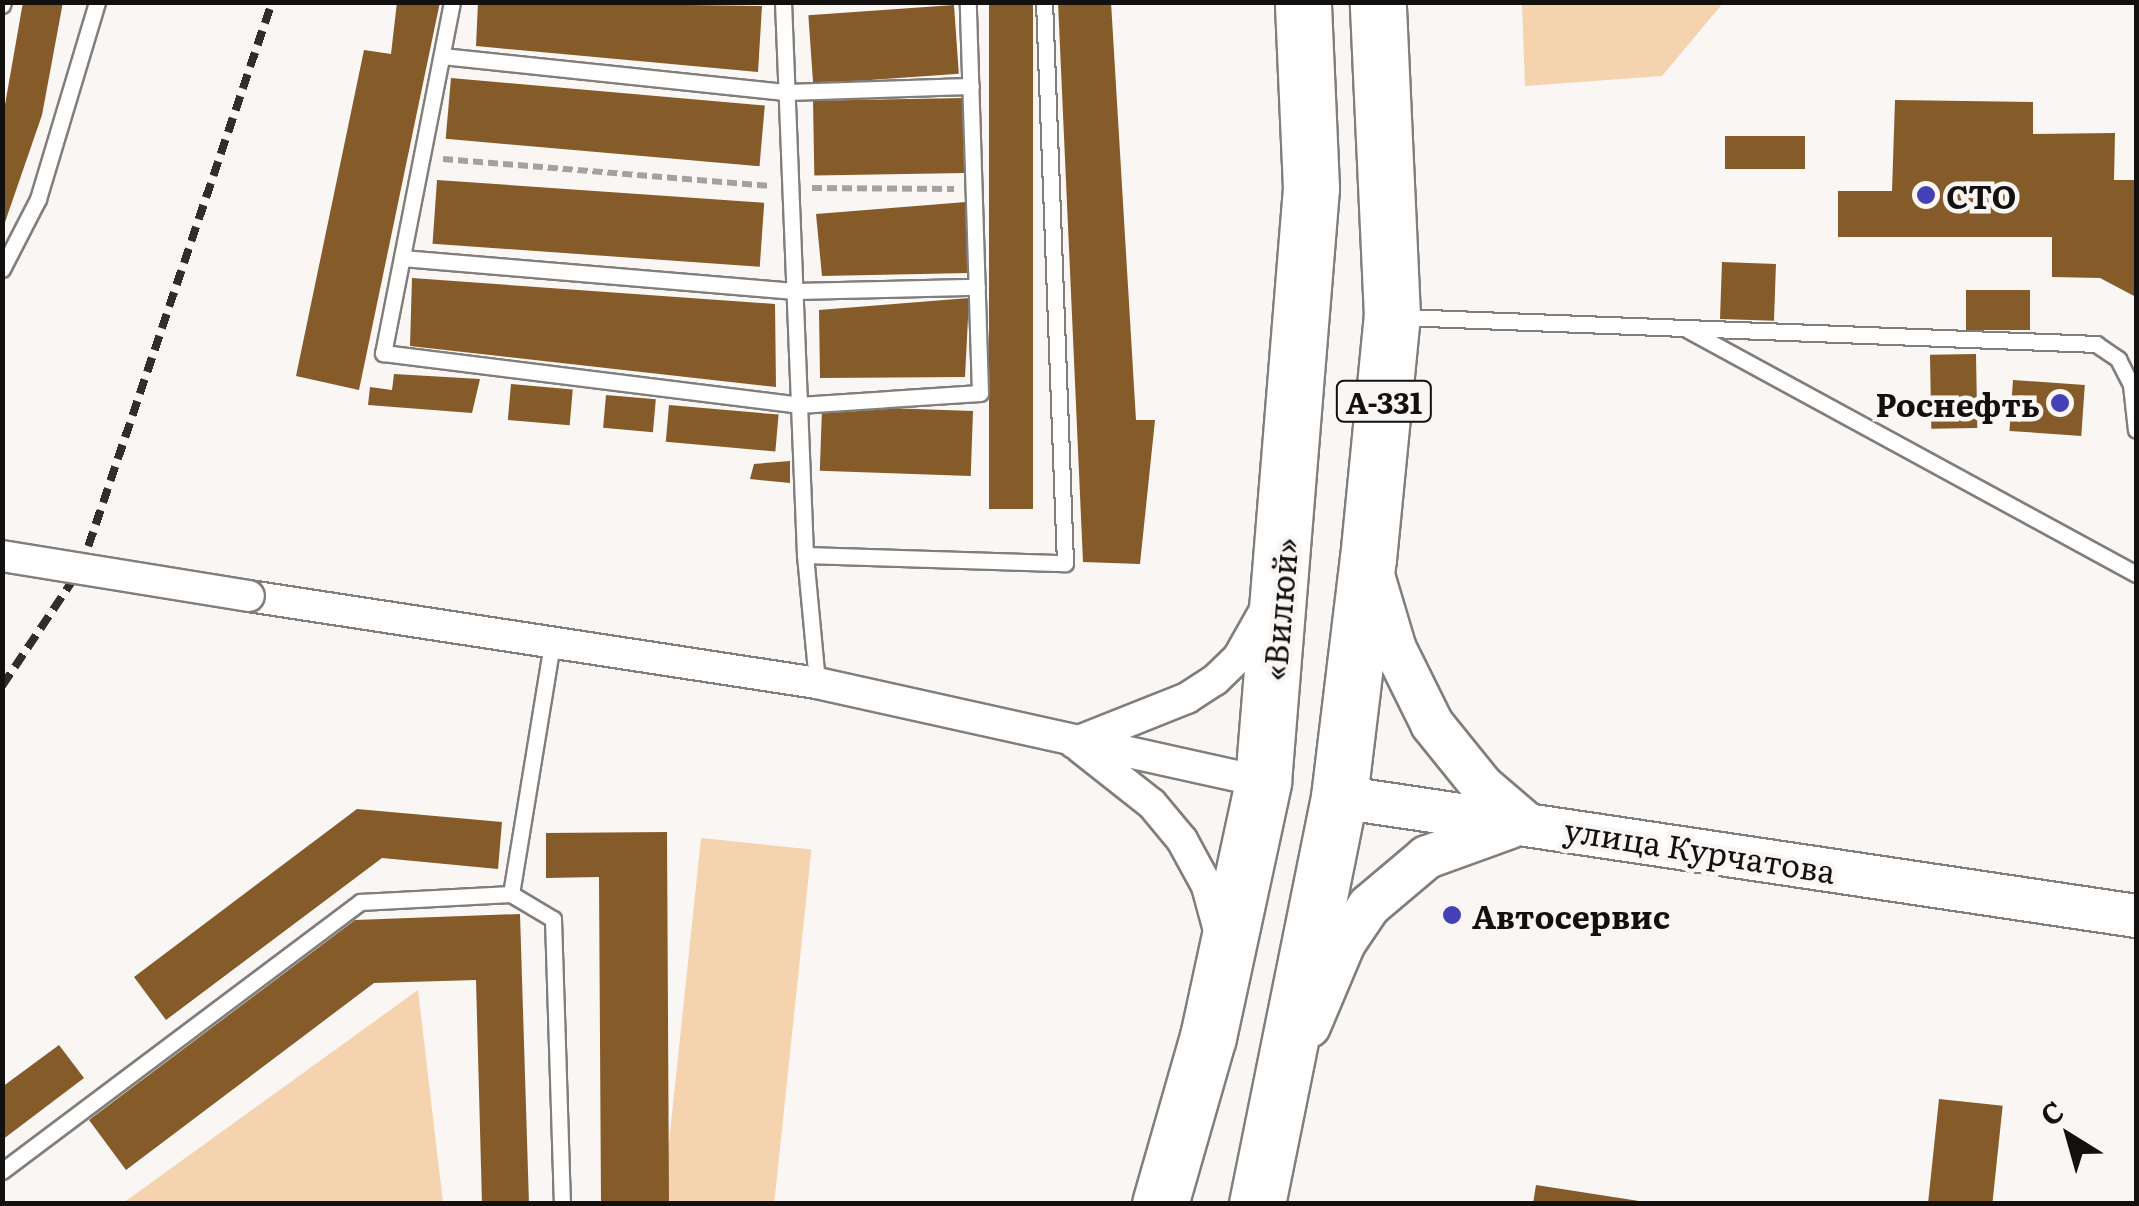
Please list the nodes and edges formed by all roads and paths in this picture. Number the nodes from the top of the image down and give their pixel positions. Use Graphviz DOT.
graph roads {
  1 [pos="98,2"];
  2 [pos="452,2"];
  3 [pos="783,2"];
  4 [pos="968,2"];
  5 [pos="1044,2"];
  6 [pos="1303,2"];
  7 [pos="1378,2"];
  8 [pos="442,56"];
  9 [pos="970,86"];
  10 [pos="787,92"];
  11 [pos="422,157"];
  12 [pos="790,188"];
  13 [pos="974,189"];
  14 [pos="402,258"];
  15 [pos="2,269"];
  16 [pos="977,287"];
  17 [pos="795,291"];
  18 [pos="1392,316"];
  19 [pos="1683,328"];
  20 [pos="799,405"];
  21 [pos="2136,430"];
  22 [pos="805,555"];
  23 [pos="2,556"];
  24 [pos="1368,559"];
  25 [pos="2136,574"];
  26 [pos="1283,578"];
  27 [pos="552,643"];
  28 [pos="817,683"];
  29 [pos="1074,743"];
  30 [pos="1263,782"];
  31 [pos="1339,797"];
  32 [pos="1525,822"];
  33 [pos="510,894"];
  34 [pos="2136,916"];
  35 [pos="1226,959"];
  36 [pos="1280,1093"];
  37 [pos="2,1171"];
  38 [pos="562,1204"];
  39 [pos="1160,1204"];
  40 [pos="1258,1204"];
  1 -- 15 [label="lane"];
  2 -- 8 [label="lane"];
  3 -- 10 [label="lane"];
  4 -- 9 [label="lane"];
  5 -- 22 [label="lane"];
  6 -- 26 [label="highway, «Вилюй» / А-331"];
  7 -- 18 [label="highway, А-331"];
  8 -- 10 [label="lane"];
  8 -- 11 [label="lane"];
  9 -- 10 [label="lane"];
  9 -- 13 [label="lane"];
  10 -- 12 [label="lane"];
  11 -- 12 [label="path"];
  11 -- 14 [label="lane"];
  12 -- 13 [label="path"];
  12 -- 17 [label="lane"];
  13 -- 16 [label="lane"];
  14 -- 17 [label="lane"];
  14 -- 20 [label="lane"];
  16 -- 17 [label="lane"];
  16 -- 20 [label="lane"];
  17 -- 20 [label="lane"];
  18 -- 19 [label="lane"];
  18 -- 24 [label="highway, А-331"];
  19 -- 21 [label="lane"];
  19 -- 25 [label="lane"];
  20 -- 22 [label="lane"];
  22 -- 28 [label="lane"];
  23 -- 27 [label="street, bridge"];
  24 -- 31 [label="highway, А-331"];
  24 -- 32 [label="main road"];
  26 -- 29 [label="street"];
  26 -- 30 [label="highway, «Вилюй» / А-331"];
  27 -- 28 [label="street"];
  27 -- 33 [label="lane"];
  28 -- 29 [label="street"];
  29 -- 30 [label="street"];
  29 -- 35 [label="street"];
  30 -- 31 [label="highway, улица Курчатова"];
  30 -- 35 [label="highway, «Вилюй» / А-331"];
  31 -- 32 [label="main road, улица Курчатова"];
  31 -- 36 [label="highway, А-331"];
  32 -- 34 [label="main road, улица Курчатова"];
  32 -- 36 [label="main road"];
  33 -- 37 [label="lane"];
  33 -- 38 [label="lane"];
  35 -- 39 [label="highway, «Вилюй» / А-331"];
  36 -- 40 [label="highway, А-331"];
}
